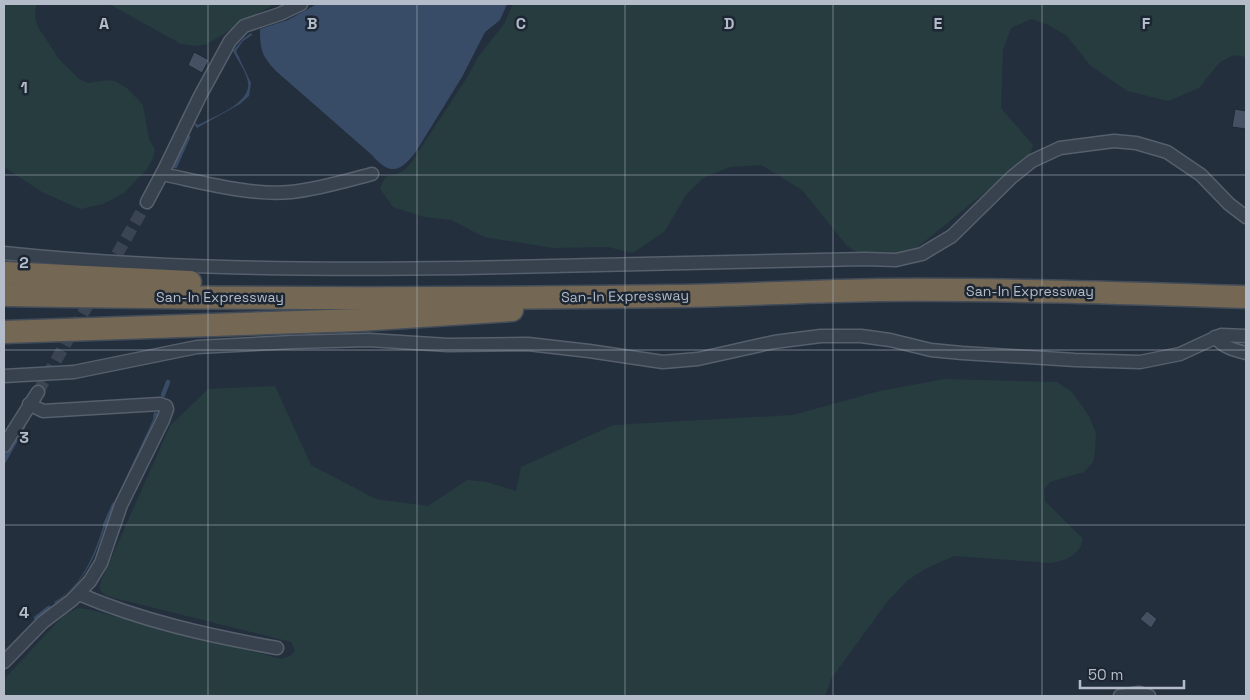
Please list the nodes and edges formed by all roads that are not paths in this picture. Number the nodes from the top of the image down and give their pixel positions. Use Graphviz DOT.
graph roads {
  1 [pos="301,4"];
  2 [pos="162,174"];
  3 [pos="372,174"];
  4 [pos="147,202"];
  5 [pos="1246,217"];
  6 [pos="4,253"];
  7 [pos="4,273"];
  8 [pos="4,295"];
  9 [pos="680,296"];
  10 [pos="540,297"];
  11 [pos="1246,297"];
  12 [pos="4,332"];
  13 [pos="1246,336"];
  14 [pos="1215,337"];
  15 [pos="1246,353"];
  16 [pos="4,376"];
  17 [pos="38,392"];
  18 [pos="29,404"];
  19 [pos="4,446"];
  20 [pos="79,594"];
  21 [pos="277,648"];
  22 [pos="4,662"];
  23 [pos="1120,696"];
  24 [pos="1149,696"];
  1 -- 2 [label="street"];
  2 -- 3 [label="street"];
  2 -- 4 [label="street"];
  5 -- 6 [label="street"];
  7 -- 10 [label="highway"];
  8 -- 10 [label="highway, San-In Expressway"];
  9 -- 10 [label="highway, San-In Expressway"];
  9 -- 11 [label="highway, San-In Expressway"];
  9 -- 12 [label="highway"];
  13 -- 14 [label="street"];
  14 -- 15 [label="street"];
  14 -- 16 [label="street"];
  17 -- 18 [label="street"];
  18 -- 19 [label="street"];
  18 -- 20 [label="street"];
  20 -- 21 [label="street"];
  20 -- 22 [label="street"];
  23 -- 24 [label="street"];
}
